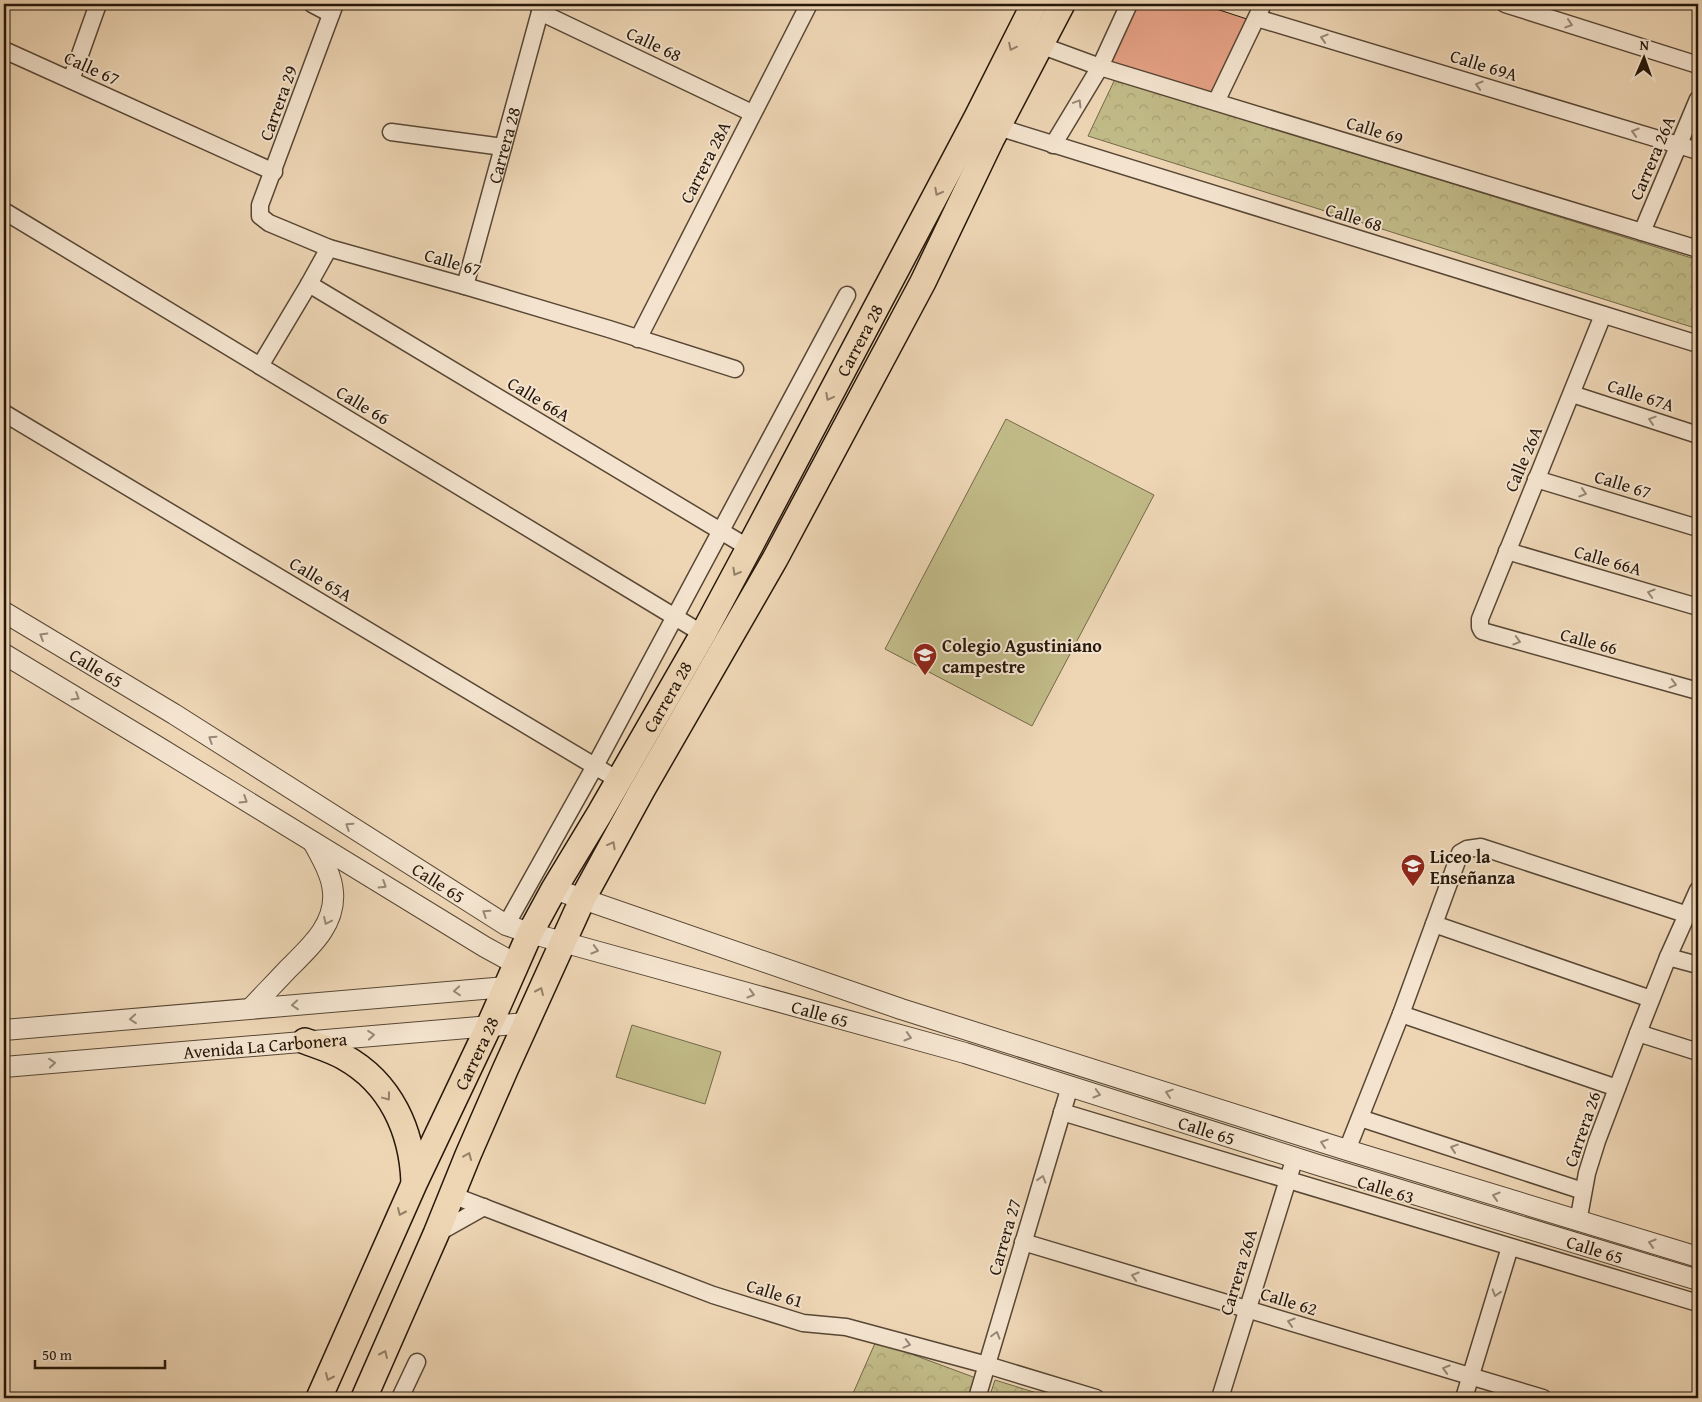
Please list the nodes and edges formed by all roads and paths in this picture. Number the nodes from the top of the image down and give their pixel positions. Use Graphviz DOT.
graph roads {
  1 [pos="98,4"];
  2 [pos="312,4"];
  3 [pos="809,4"];
  4 [pos="1033,4"];
  5 [pos="1062,4"];
  6 [pos="1129,4"];
  7 [pos="1506,4"];
  8 [pos="542,8"];
  9 [pos="333,9"];
  10 [pos="1260,11"];
  11 [pos="1040,45"];
  12 [pos="4,50"];
  13 [pos="1698,65"];
  14 [pos="1100,67"];
  15 [pos="71,80"];
  16 [pos="1698,99"];
  17 [pos="1216,102"];
  18 [pos="752,113"];
  19 [pos="998,127"];
  20 [pos="391,132"];
  21 [pos="1053,145"];
  22 [pos="1679,145"];
  23 [pos="503,147"];
  24 [pos="1698,151"];
  25 [pos="274,172"];
  26 [pos="4,211"];
  27 [pos="260,216"];
  28 [pos="1642,232"];
  29 [pos="329,248"];
  30 [pos="1698,249"];
  31 [pos="309,284"];
  32 [pos="465,286"];
  33 [pos="847,296"];
  34 [pos="1603,315"];
  35 [pos="638,339"];
  36 [pos="1698,344"];
  37 [pos="260,366"];
  38 [pos="735,369"];
  39 [pos="1572,394"];
  40 [pos="4,413"];
  41 [pos="1698,435"];
  42 [pos="1536,479"];
  43 [pos="1698,528"];
  44 [pos="720,531"];
  45 [pos="749,548"];
  46 [pos="1508,551"];
  47 [pos="1698,607"];
  48 [pos="4,612"];
  49 [pos="675,617"];
  50 [pos="1480,619"];
  51 [pos="702,634"];
  52 [pos="4,654"];
  53 [pos="1698,691"];
  54 [pos="595,766"];
  55 [pos="618,780"];
  56 [pos="313,842"];
  57 [pos="554,889"];
  58 [pos="1698,890"];
  59 [pos="583,898"];
  60 [pos="1688,915"];
  61 [pos="1434,924"];
  62 [pos="506,925"];
  63 [pos="530,933"];
  64 [pos="563,941"];
  65 [pos="1668,957"];
  66 [pos="516,964"];
  67 [pos="1698,965"];
  68 [pos="506,988"];
  69 [pos="1651,999"];
  70 [pos="251,1008"];
  71 [pos="1401,1014"];
  72 [pos="526,1023"];
  73 [pos="489,1026"];
  74 [pos="4,1030"];
  75 [pos="1638,1033"];
  76 [pos="305,1041"];
  77 [pos="1698,1052"];
  78 [pos="4,1067"];
  79 [pos="1070,1086"];
  80 [pos="1617,1088"];
  81 [pos="1062,1112"];
  82 [pos="1360,1118"];
  83 [pos="1347,1150"];
  84 [pos="1295,1157"];
  85 [pos="1287,1180"];
  86 [pos="414,1184"];
  87 [pos="1583,1191"];
  88 [pos="452,1194"];
  89 [pos="484,1207"];
  90 [pos="1578,1222"];
  91 [pos="436,1234"];
  92 [pos="1023,1242"];
  93 [pos="1510,1247"];
  94 [pos="1698,1257"];
  95 [pos="1698,1280"];
  96 [pos="1698,1303"];
  97 [pos="1248,1310"];
  98 [pos="417,1362"];
  99 [pos="987,1366"];
  100 [pos="1471,1377"];
  101 [pos="369,1394"];
  102 [pos="320,1398"];
  103 [pos="400,1398"];
  104 [pos="977,1398"];
  105 [pos="1096,1398"];
  106 [pos="1220,1398"];
  107 [pos="1464,1398"];
  108 [pos="1543,1398"];
  1 -- 15 [label="street"];
  2 -- 9 [label="street"];
  3 -- 18 [label="street, Carrera 28A"];
  4 -- 45 [label="main road, Carrera 28, one-way"];
  5 -- 11 [label="main road, Carrera 28"];
  6 -- 14 [label="street"];
  7 -- 13 [label="street, one-way"];
  8 -- 18 [label="street, Calle 68"];
  8 -- 23 [label="street, Carrera 28"];
  9 -- 25 [label="street, Carrera 29"];
  10 -- 17 [label="street"];
  22 -- 10 [label="street, Calle 69A, one-way"];
  11 -- 14 [label="street, Calle 69"];
  11 -- 19 [label="main road, Carrera 28"];
  12 -- 15 [label="street, Calle 67"];
  14 -- 17 [label="street, Calle 69"];
  21 -- 14 [label="street, one-way"];
  15 -- 25 [label="street, Calle 67"];
  16 -- 22 [label="street, Carrera 26A"];
  17 -- 28 [label="street, Calle 69"];
  18 -- 35 [label="street, Carrera 28A"];
  19 -- 21 [label="street, Calle 68"];
  59 -- 19 [label="main road, Carrera 28, one-way"];
  20 -- 23 [label="street"];
  21 -- 34 [label="street, Calle 68"];
  22 -- 24 [label="street, Calle 69A"];
  22 -- 28 [label="street, Carrera 26A"];
  23 -- 32 [label="street, Carrera 28"];
  25 -- 27 [label="street, Carrera 29"];
  26 -- 37 [label="street, Calle 66"];
  27 -- 29 [label="street, Calle 67"];
  28 -- 30 [label="street, Calle 69"];
  29 -- 31 [label="street"];
  29 -- 32 [label="street, Calle 67"];
  31 -- 37 [label="street"];
  31 -- 44 [label="street, Calle 66A"];
  32 -- 35 [label="street, Calle 67"];
  33 -- 44 [label="street"];
  34 -- 36 [label="street, Calle 68"];
  34 -- 39 [label="street, Calle 26A"];
  35 -- 38 [label="street, Calle 67"];
  37 -- 49 [label="street, Calle 66"];
  41 -- 39 [label="street, Calle 67A, one-way"];
  39 -- 42 [label="street, Calle 26A"];
  40 -- 54 [label="street, Calle 65A"];
  42 -- 43 [label="street, Calle 67, one-way"];
  42 -- 46 [label="street, Calle 26A"];
  44 -- 45 [label="street, Calle 66A"];
  44 -- 49 [label="street"];
  45 -- 51 [label="main road, Carrera 28, one-way"];
  47 -- 46 [label="street, Calle 66A, one-way"];
  46 -- 50 [label="street, Calle 26A"];
  62 -- 48 [label="street, Calle 65, one-way"];
  49 -- 51 [label="street, Calle 66"];
  49 -- 54 [label="street"];
  50 -- 53 [label="street, Calle 66, one-way"];
  51 -- 55 [label="main road, Carrera 28"];
  52 -- 56 [label="street, Calle 65, one-way"];
  54 -- 55 [label="street, Calle 65A"];
  54 -- 62 [label="street"];
  55 -- 57 [label="main road, Carrera 28"];
  56 -- 66 [label="street, Calle 65, one-way"];
  56 -- 70 [label="street, one-way"];
  57 -- 59 [label="street, Calle 65"];
  57 -- 63 [label="main road, Carrera 28"];
  58 -- 60 [label="street, Carrera 26"];
  59 -- 64 [label="main road, Carrera 28"];
  83 -- 59 [label="street, Calle 65, one-way"];
  60 -- 61 [label="street"];
  60 -- 65 [label="street, Carrera 26"];
  61 -- 69 [label="street"];
  61 -- 71 [label="street"];
  62 -- 63 [label="street, Calle 65"];
  63 -- 64 [label="street, Calle 65"];
  63 -- 66 [label="main road, Carrera 28"];
  72 -- 64 [label="main road, Carrera 28, one-way"];
  64 -- 79 [label="street, Calle 65, one-way"];
  65 -- 67 [label="street"];
  65 -- 69 [label="street, Carrera 26"];
  66 -- 68 [label="main road, Carrera 28"];
  68 -- 70 [label="street, one-way"];
  68 -- 73 [label="main road, Carrera 28"];
  69 -- 75 [label="street, Carrera 26"];
  70 -- 74 [label="street, one-way"];
  71 -- 80 [label="street"];
  71 -- 82 [label="street"];
  72 -- 73 [label="street, Avenida La Carbonera"];
  88 -- 72 [label="main road, Carrera 28, one-way"];
  76 -- 73 [label="street, Avenida La Carbonera, one-way"];
  73 -- 86 [label="main road, Carrera 28"];
  75 -- 77 [label="street"];
  75 -- 80 [label="street, Carrera 26"];
  78 -- 76 [label="street, Avenida La Carbonera, one-way"];
  76 -- 86 [label="main road, one-way"];
  79 -- 81 [label="street, Carrera 27"];
  79 -- 84 [label="street, Calle 65, one-way"];
  80 -- 87 [label="street, Carrera 26"];
  81 -- 85 [label="street, Calle 63"];
  92 -- 81 [label="street, Carrera 27, one-way"];
  82 -- 83 [label="street"];
  87 -- 82 [label="street, Carrera 26, one-way"];
  90 -- 83 [label="street, Calle 65, one-way"];
  84 -- 85 [label="street, Carrera 26A"];
  84 -- 95 [label="street, Calle 65"];
  85 -- 93 [label="street, Calle 63"];
  85 -- 97 [label="street, Carrera 26A"];
  86 -- 102 [label="main road, Carrera 28, one-way"];
  87 -- 90 [label="street"];
  88 -- 89 [label="street, Calle 61"];
  88 -- 91 [label="main road, Carrera 28"];
  89 -- 91 [label="street"];
  89 -- 99 [label="street, Calle 61, one-way"];
  94 -- 90 [label="street, Calle 65, one-way"];
  101 -- 91 [label="main road, Carrera 28, one-way"];
  97 -- 92 [label="street, Calle 62, one-way"];
  99 -- 92 [label="street, Carrera 27, one-way"];
  93 -- 96 [label="street, Calle 63"];
  93 -- 100 [label="street, one-way"];
  100 -- 97 [label="street, Calle 62, one-way"];
  97 -- 106 [label="street, Carrera 26A"];
  98 -- 103 [label="street"];
  99 -- 104 [label="street, Carrera 27"];
  99 -- 105 [label="street, Calle 61"];
  100 -- 107 [label="street"];
  100 -- 108 [label="street, Calle 62"];
}
